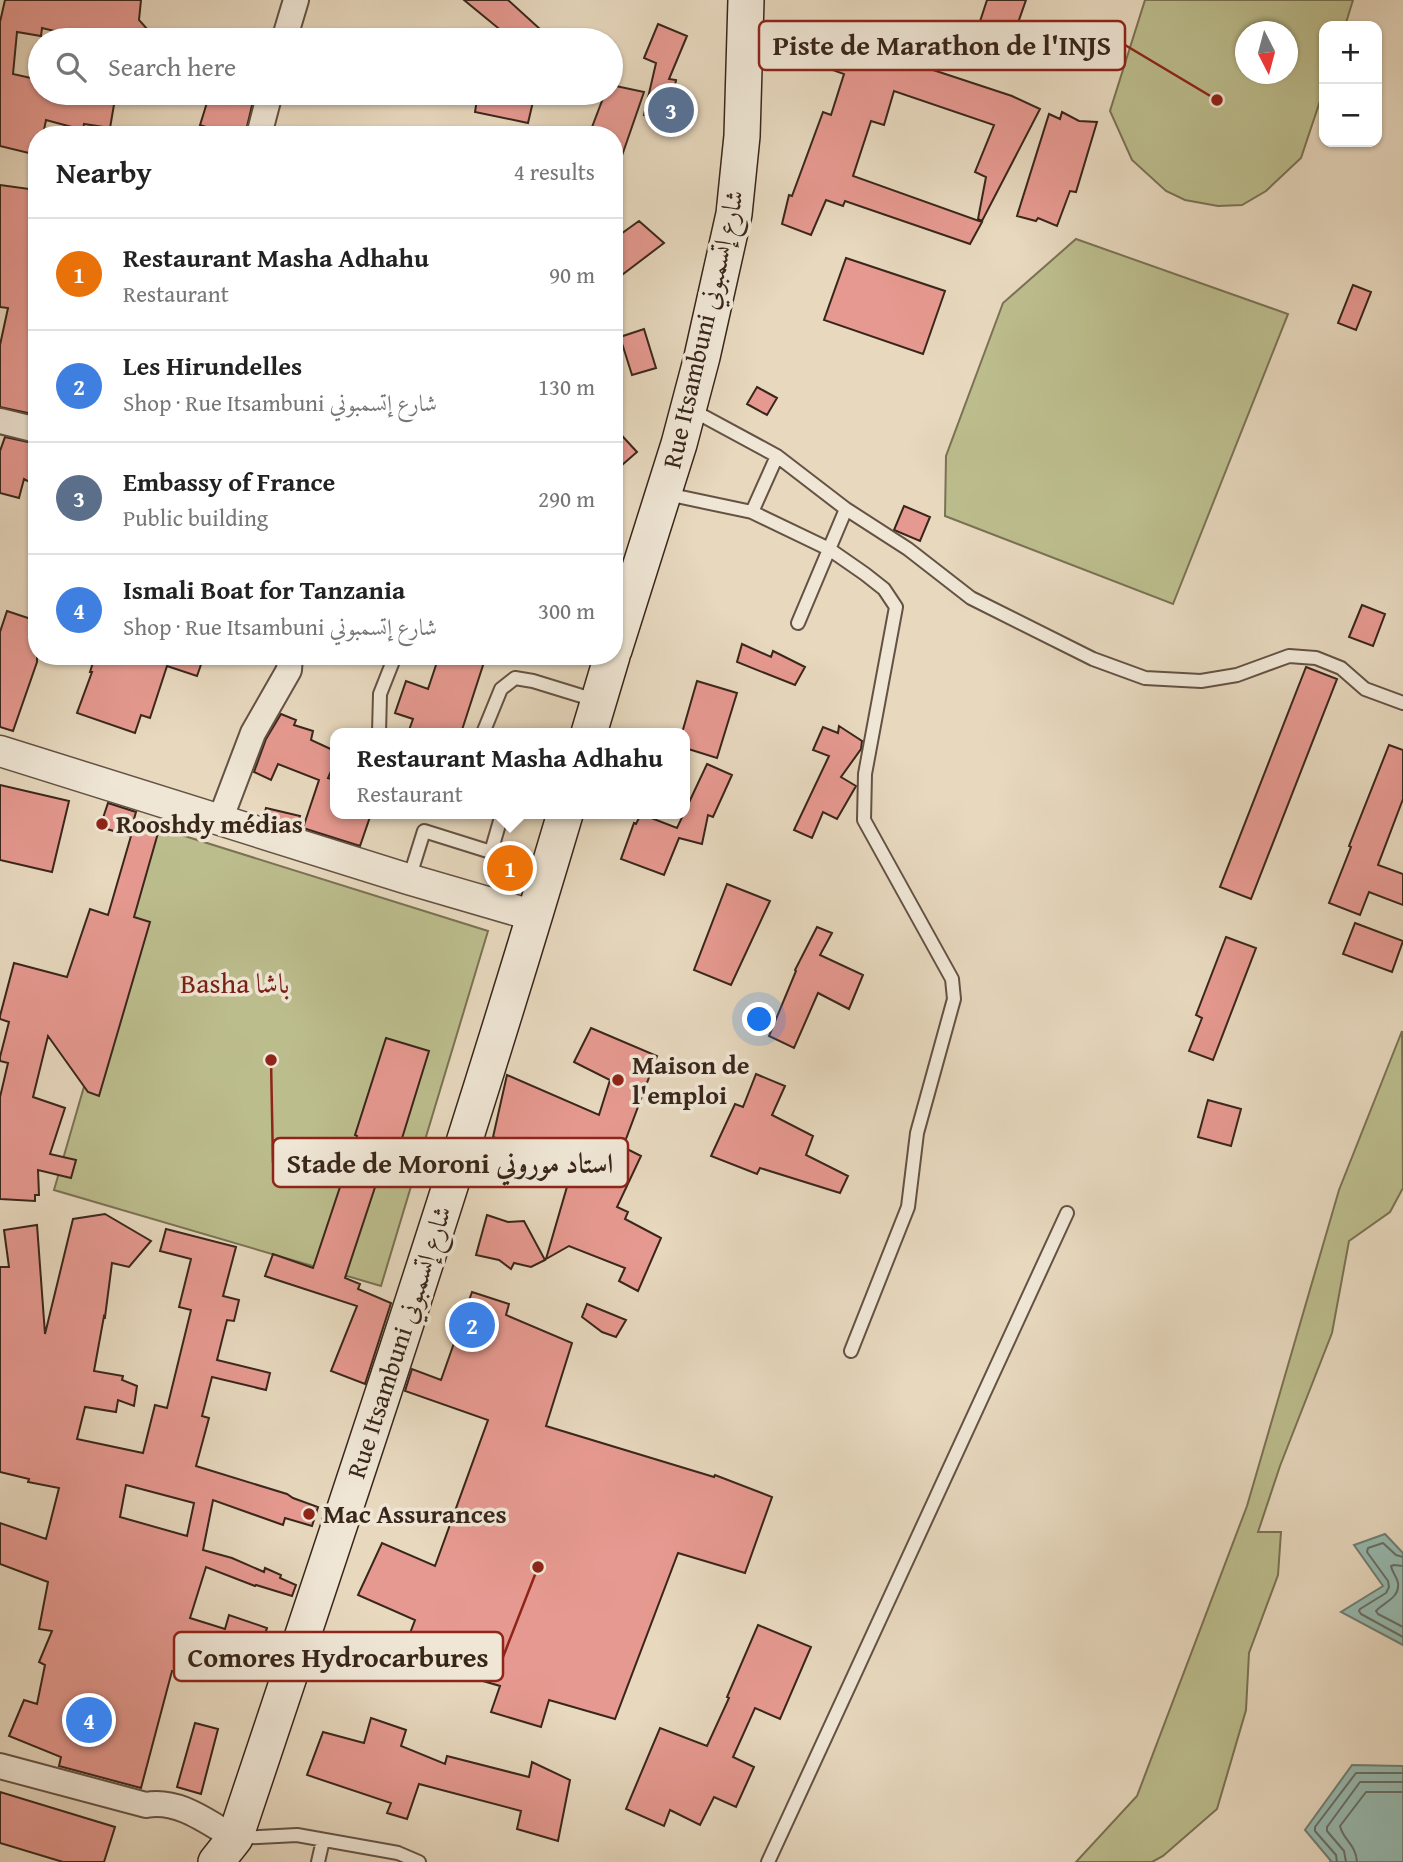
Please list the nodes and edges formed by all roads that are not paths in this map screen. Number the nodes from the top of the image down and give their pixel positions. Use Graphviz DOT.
graph roads {
  1 [pos="296,0"];
  2 [pos="746,0"];
  3 [pos="288,28"];
  4 [pos="267,105"];
  5 [pos="261,126"];
  6 [pos="688,408"];
  7 [pos="0,421"];
  8 [pos="28,428"];
  9 [pos="777,456"];
  10 [pos="663,494"];
  11 [pos="846,509"];
  12 [pos="752,512"];
  13 [pos="829,549"];
  14 [pos="623,621"];
  15 [pos="798,623"];
  16 [pos="289,665"];
  17 [pos="391,665"];
  18 [pos="609,665"];
  19 [pos="1403,703"];
  20 [pos="594,717"];
  21 [pos="379,728"];
  22 [pos="485,728"];
  23 [pos="0,751"];
  24 [pos="501,819"];
  25 [pos="563,819"];
  26 [pos="220,820"];
  27 [pos="408,879"];
  28 [pos="534,916"];
  29 [pos="1067,1213"];
  30 [pos="851,1351"];
  31 [pos="0,1766"];
  32 [pos="323,1840"];
  33 [pos="225,1850"];
  34 [pos="318,1862"];
  35 [pos="419,1862"];
  36 [pos="768,1862"];
  1 -- 3 [label="street"];
  2 -- 6 [label="main road, Rue Itsambuni شارع إتسمبوني"];
  4 -- 5 [label="street"];
  6 -- 9 [label="lane"];
  6 -- 10 [label="main road, Rue Itsambuni شارع إتسمبوني"];
  7 -- 8 [label="street"];
  9 -- 11 [label="lane"];
  9 -- 12 [label="lane"];
  10 -- 12 [label="lane"];
  10 -- 14 [label="main road, Rue Itsambuni شارع إتسمبوني"];
  11 -- 13 [label="lane"];
  11 -- 19 [label="lane"];
  12 -- 13 [label="lane"];
  13 -- 15 [label="lane"];
  13 -- 30 [label="lane"];
  16 -- 26 [label="street"];
  17 -- 21 [label="lane"];
  18 -- 20 [label="main road"];
  20 -- 22 [label="lane"];
  23 -- 26 [label="street"];
  24 -- 27 [label="lane"];
  25 -- 28 [label="main road, Rue Itsambuni شارع إتسمبوني"];
  26 -- 27 [label="street"];
  27 -- 28 [label="street"];
  28 -- 33 [label="main road, Rue Itsambuni شارع إتسمبوني"];
  29 -- 36 [label="lane"];
  31 -- 33 [label="street"];
  32 -- 33 [label="lane"];
  32 -- 34 [label="lane"];
  32 -- 35 [label="lane"];
}
